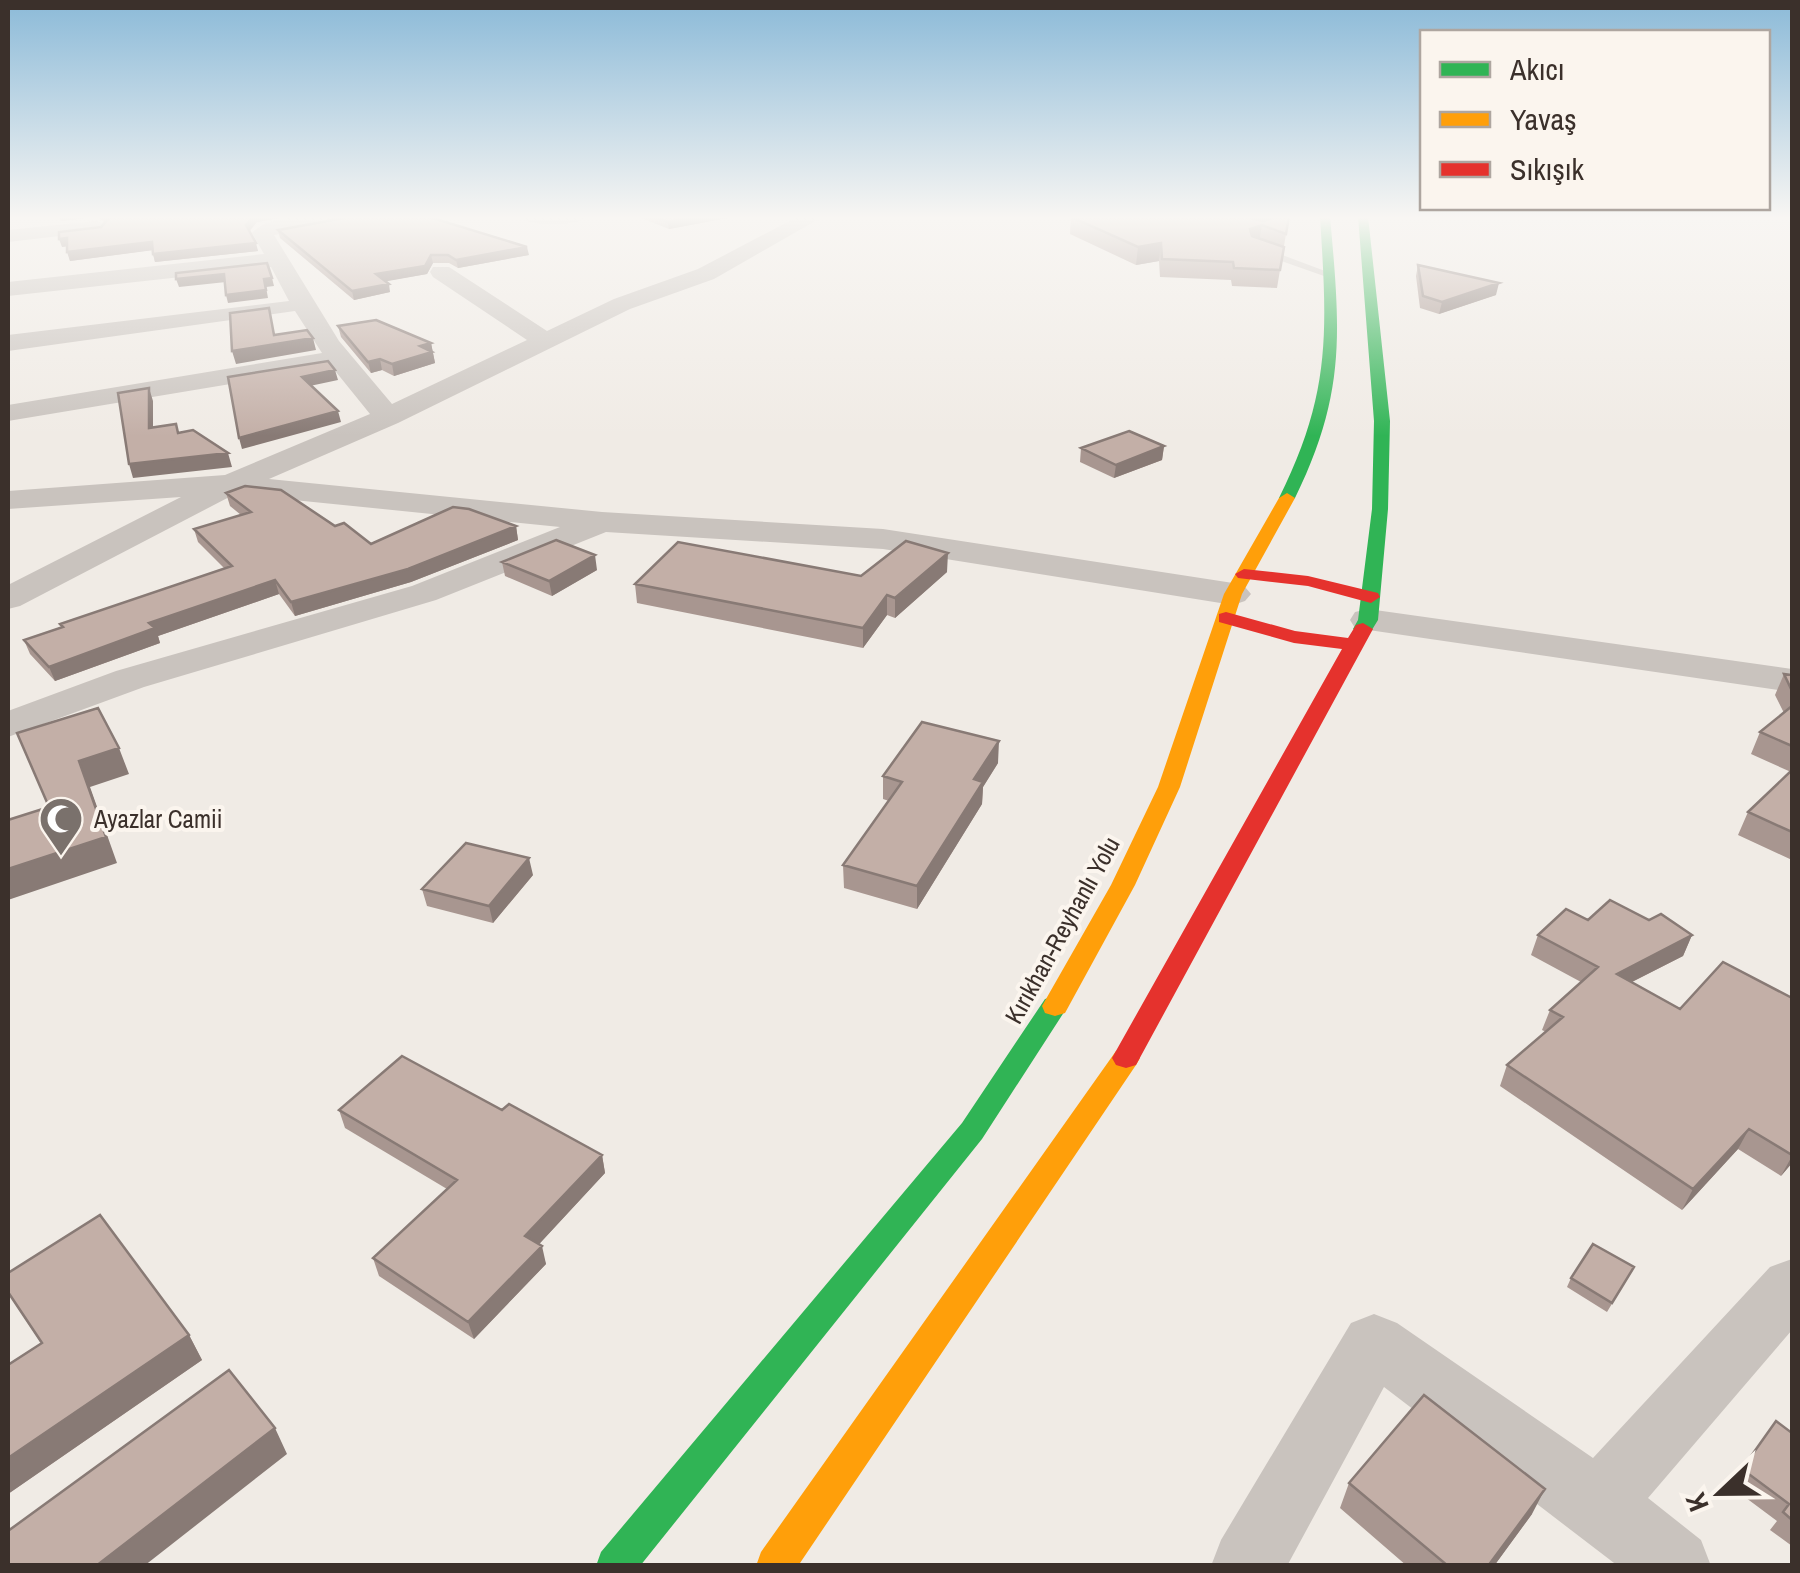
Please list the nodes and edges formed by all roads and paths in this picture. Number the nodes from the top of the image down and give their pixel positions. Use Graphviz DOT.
graph roads {
  1 [pos="294,289"];
  2 [pos="467,289"];
  3 [pos="663,289"];
  4 [pos="1329,289"];
  5 [pos="1370,289"];
  6 [pos="302,306"];
  7 [pos="544,340"];
  8 [pos="8,343"];
  9 [pos="336,359"];
  10 [pos="8,413"];
  11 [pos="388,418"];
  12 [pos="230,484"];
  13 [pos="8,500"];
  14 [pos="602,522"];
  15 [pos="1234,596"];
  16 [pos="8,599"];
  17 [pos="1364,621"];
  18 [pos="1792,681"];
  19 [pos="8,725"];
  20 [pos="1792,1286"];
  21 [pos="1598,1503"];
  22 [pos="615,1566"];
  23 [pos="775,1566"];
  24 [pos="1246,1566"];
  25 [pos="1674,1566"];
  1 -- 6 [label="street"];
  2 -- 7 [label="street"];
  3 -- 7 [label="street"];
  4 -- 15 [label="highway, Kırıkhan-Reyhanlı Yolu"];
  5 -- 17 [label="highway"];
  6 -- 8 [label="street"];
  6 -- 9 [label="street"];
  7 -- 11 [label="street"];
  9 -- 10 [label="street"];
  9 -- 11 [label="street"];
  11 -- 12 [label="street"];
  12 -- 13 [label="street"];
  12 -- 14 [label="street"];
  12 -- 16 [label="street"];
  14 -- 15 [label="street"];
  14 -- 19 [label="street"];
  15 -- 17 [label="highway"];
  15 -- 17 [label="highway"];
  15 -- 22 [label="highway, Kırıkhan-Reyhanlı Yolu"];
  17 -- 18 [label="street"];
  17 -- 23 [label="highway"];
  20 -- 21 [label="street"];
  21 -- 24 [label="street"];
  21 -- 25 [label="street"];
}
